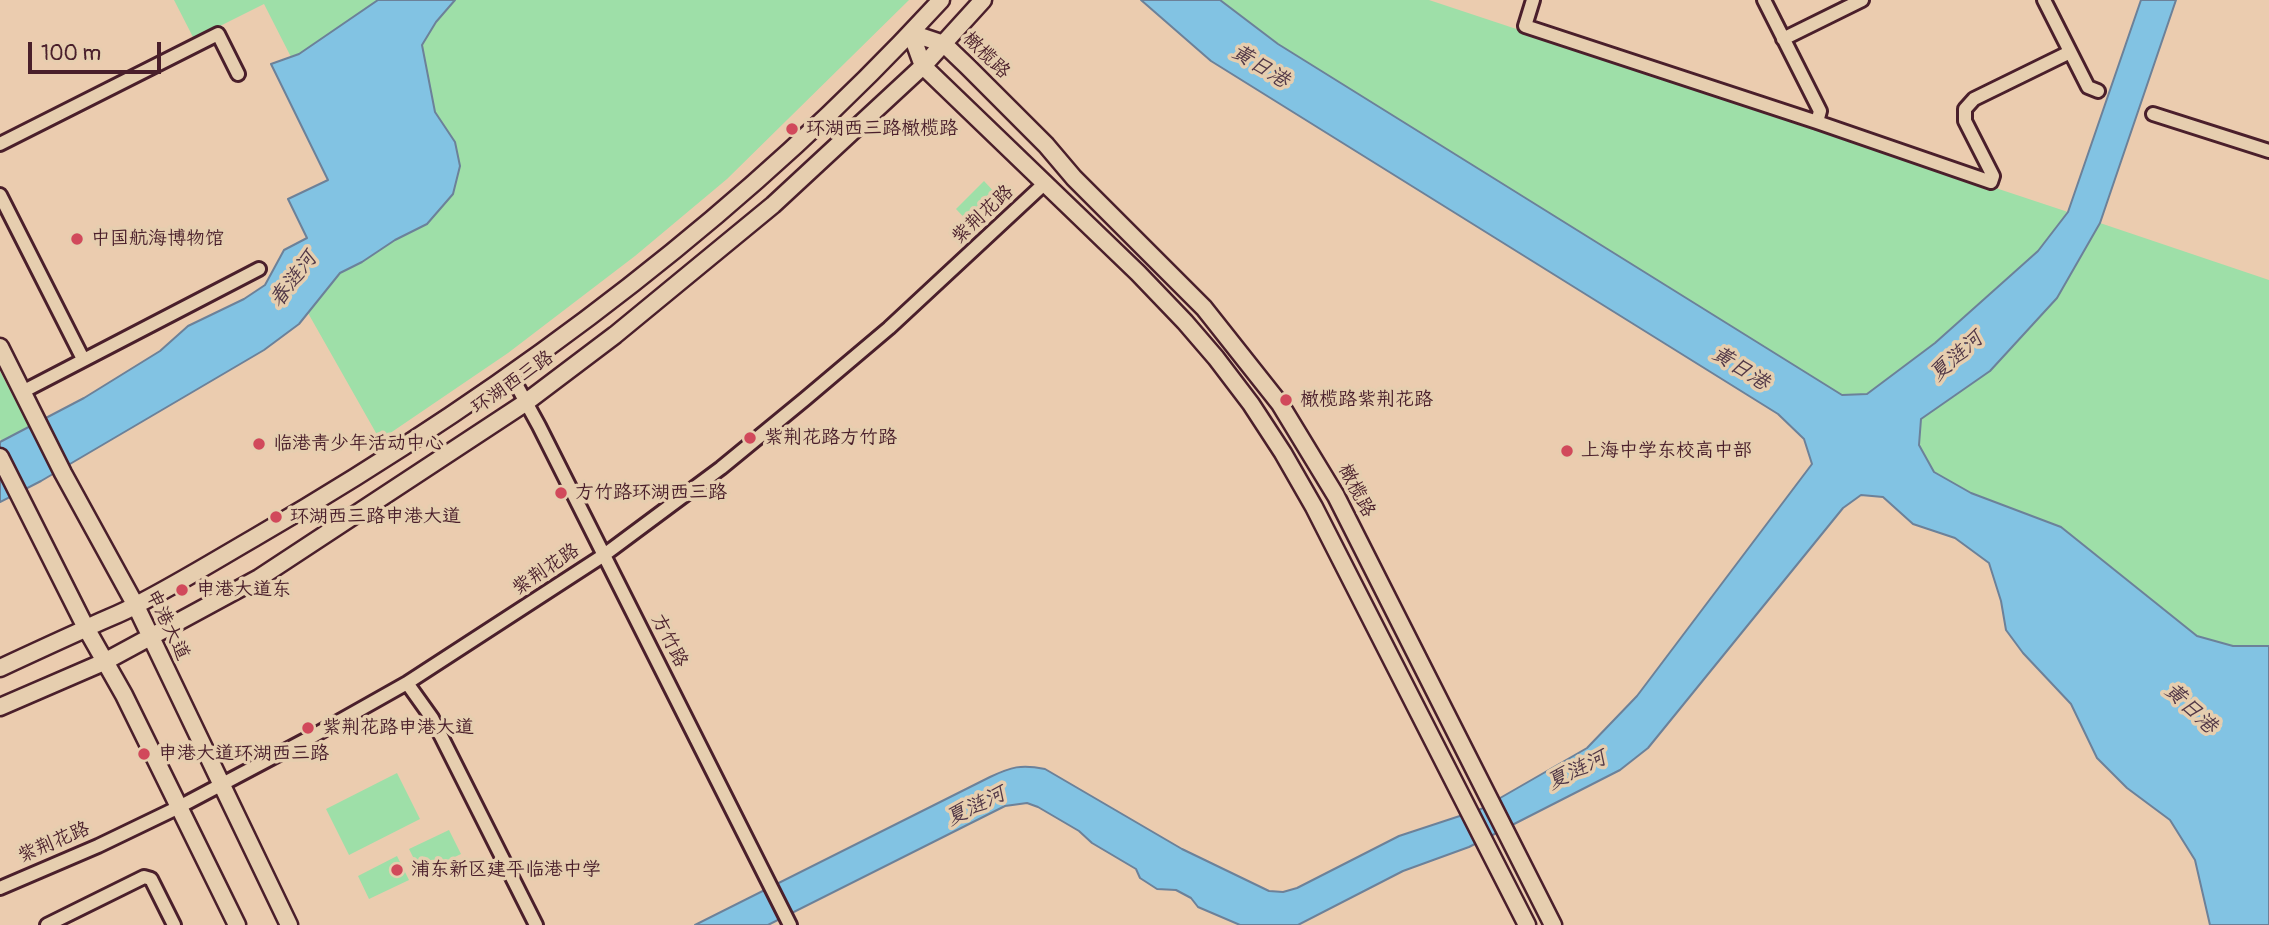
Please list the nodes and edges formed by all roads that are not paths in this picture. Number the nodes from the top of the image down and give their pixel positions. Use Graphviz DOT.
graph roads {
  1 [pos="941,0"];
  2 [pos="983,0"];
  3 [pos="1533,0"];
  4 [pos="1764,0"];
  5 [pos="1862,0"];
  6 [pos="2044,0"];
  7 [pos="911,33"];
  8 [pos="1783,39"];
  9 [pos="944,44"];
  10 [pos="2070,52"];
  11 [pos="923,66"];
  12 [pos="238,74"];
  13 [pos="2098,91"];
  14 [pos="2153,114"];
  15 [pos="1817,122"];
  16 [pos="0,144"];
  17 [pos="2269,151"];
  18 [pos="1045,183"];
  19 [pos="0,195"];
  20 [pos="259,269"];
  21 [pos="0,346"];
  22 [pos="83,359"];
  23 [pos="511,375"];
  24 [pos="24,391"];
  25 [pos="525,403"];
  26 [pos="0,457"];
  27 [pos="604,555"];
  28 [pos="135,606"];
  29 [pos="86,628"];
  30 [pos="151,638"];
  31 [pos="104,662"];
  32 [pos="0,668"];
  33 [pos="407,683"];
  34 [pos="0,707"];
  35 [pos="220,785"];
  36 [pos="179,807"];
  37 [pos="0,888"];
  38 [pos="47,925"];
  39 [pos="174,925"];
  40 [pos="237,925"];
  41 [pos="289,925"];
  42 [pos="536,925"];
  43 [pos="790,925"];
  44 [pos="1527,925"];
  45 [pos="1553,925"];
  1 -- 7 [label="main road, 环湖西三路"];
  2 -- 9 [label="main road, 环湖西三路"];
  3 -- 15 [label="street"];
  4 -- 8 [label="street"];
  5 -- 8 [label="street"];
  6 -- 10 [label="street"];
  7 -- 9 [label="main road, 橄榄路"];
  7 -- 11 [label="main road"];
  7 -- 23 [label="main road, 环湖西三路"];
  8 -- 15 [label="street"];
  9 -- 11 [label="main road, 环湖西三路"];
  9 -- 45 [label="main road, 橄榄路"];
  10 -- 13 [label="street"];
  10 -- 15 [label="street"];
  11 -- 18 [label="main road"];
  11 -- 25 [label="main road, 环湖西三路"];
  12 -- 16 [label="street"];
  14 -- 17 [label="street"];
  18 -- 27 [label="street, 紫荆花路"];
  18 -- 44 [label="main road"];
  19 -- 22 [label="street"];
  20 -- 22 [label="street"];
  21 -- 24 [label="main road, 申港大道"];
  22 -- 24 [label="street"];
  23 -- 25 [label="street, 方竹路"];
  23 -- 28 [label="main road, 环湖西三路"];
  24 -- 28 [label="main road, 申港大道"];
  25 -- 27 [label="street, 方竹路"];
  25 -- 30 [label="main road, 环湖西三路"];
  26 -- 29 [label="main road"];
  27 -- 33 [label="street, 紫荆花路"];
  27 -- 43 [label="street, 方竹路"];
  28 -- 29 [label="main road, 环湖西三路"];
  28 -- 30 [label="main road, 申港大道"];
  29 -- 31 [label="main road"];
  29 -- 32 [label="main road, 环湖西三路"];
  30 -- 31 [label="main road, 环湖西三路"];
  30 -- 35 [label="main road, 申港大道"];
  31 -- 34 [label="main road, 环湖西三路"];
  31 -- 36 [label="main road"];
  33 -- 35 [label="street, 紫荆花路"];
  33 -- 42 [label="street"];
  35 -- 36 [label="street, 紫荆花路"];
  35 -- 41 [label="main road, 申港大道"];
  36 -- 37 [label="street, 紫荆花路"];
  36 -- 40 [label="main road"];
  38 -- 39 [label="street"];
}
